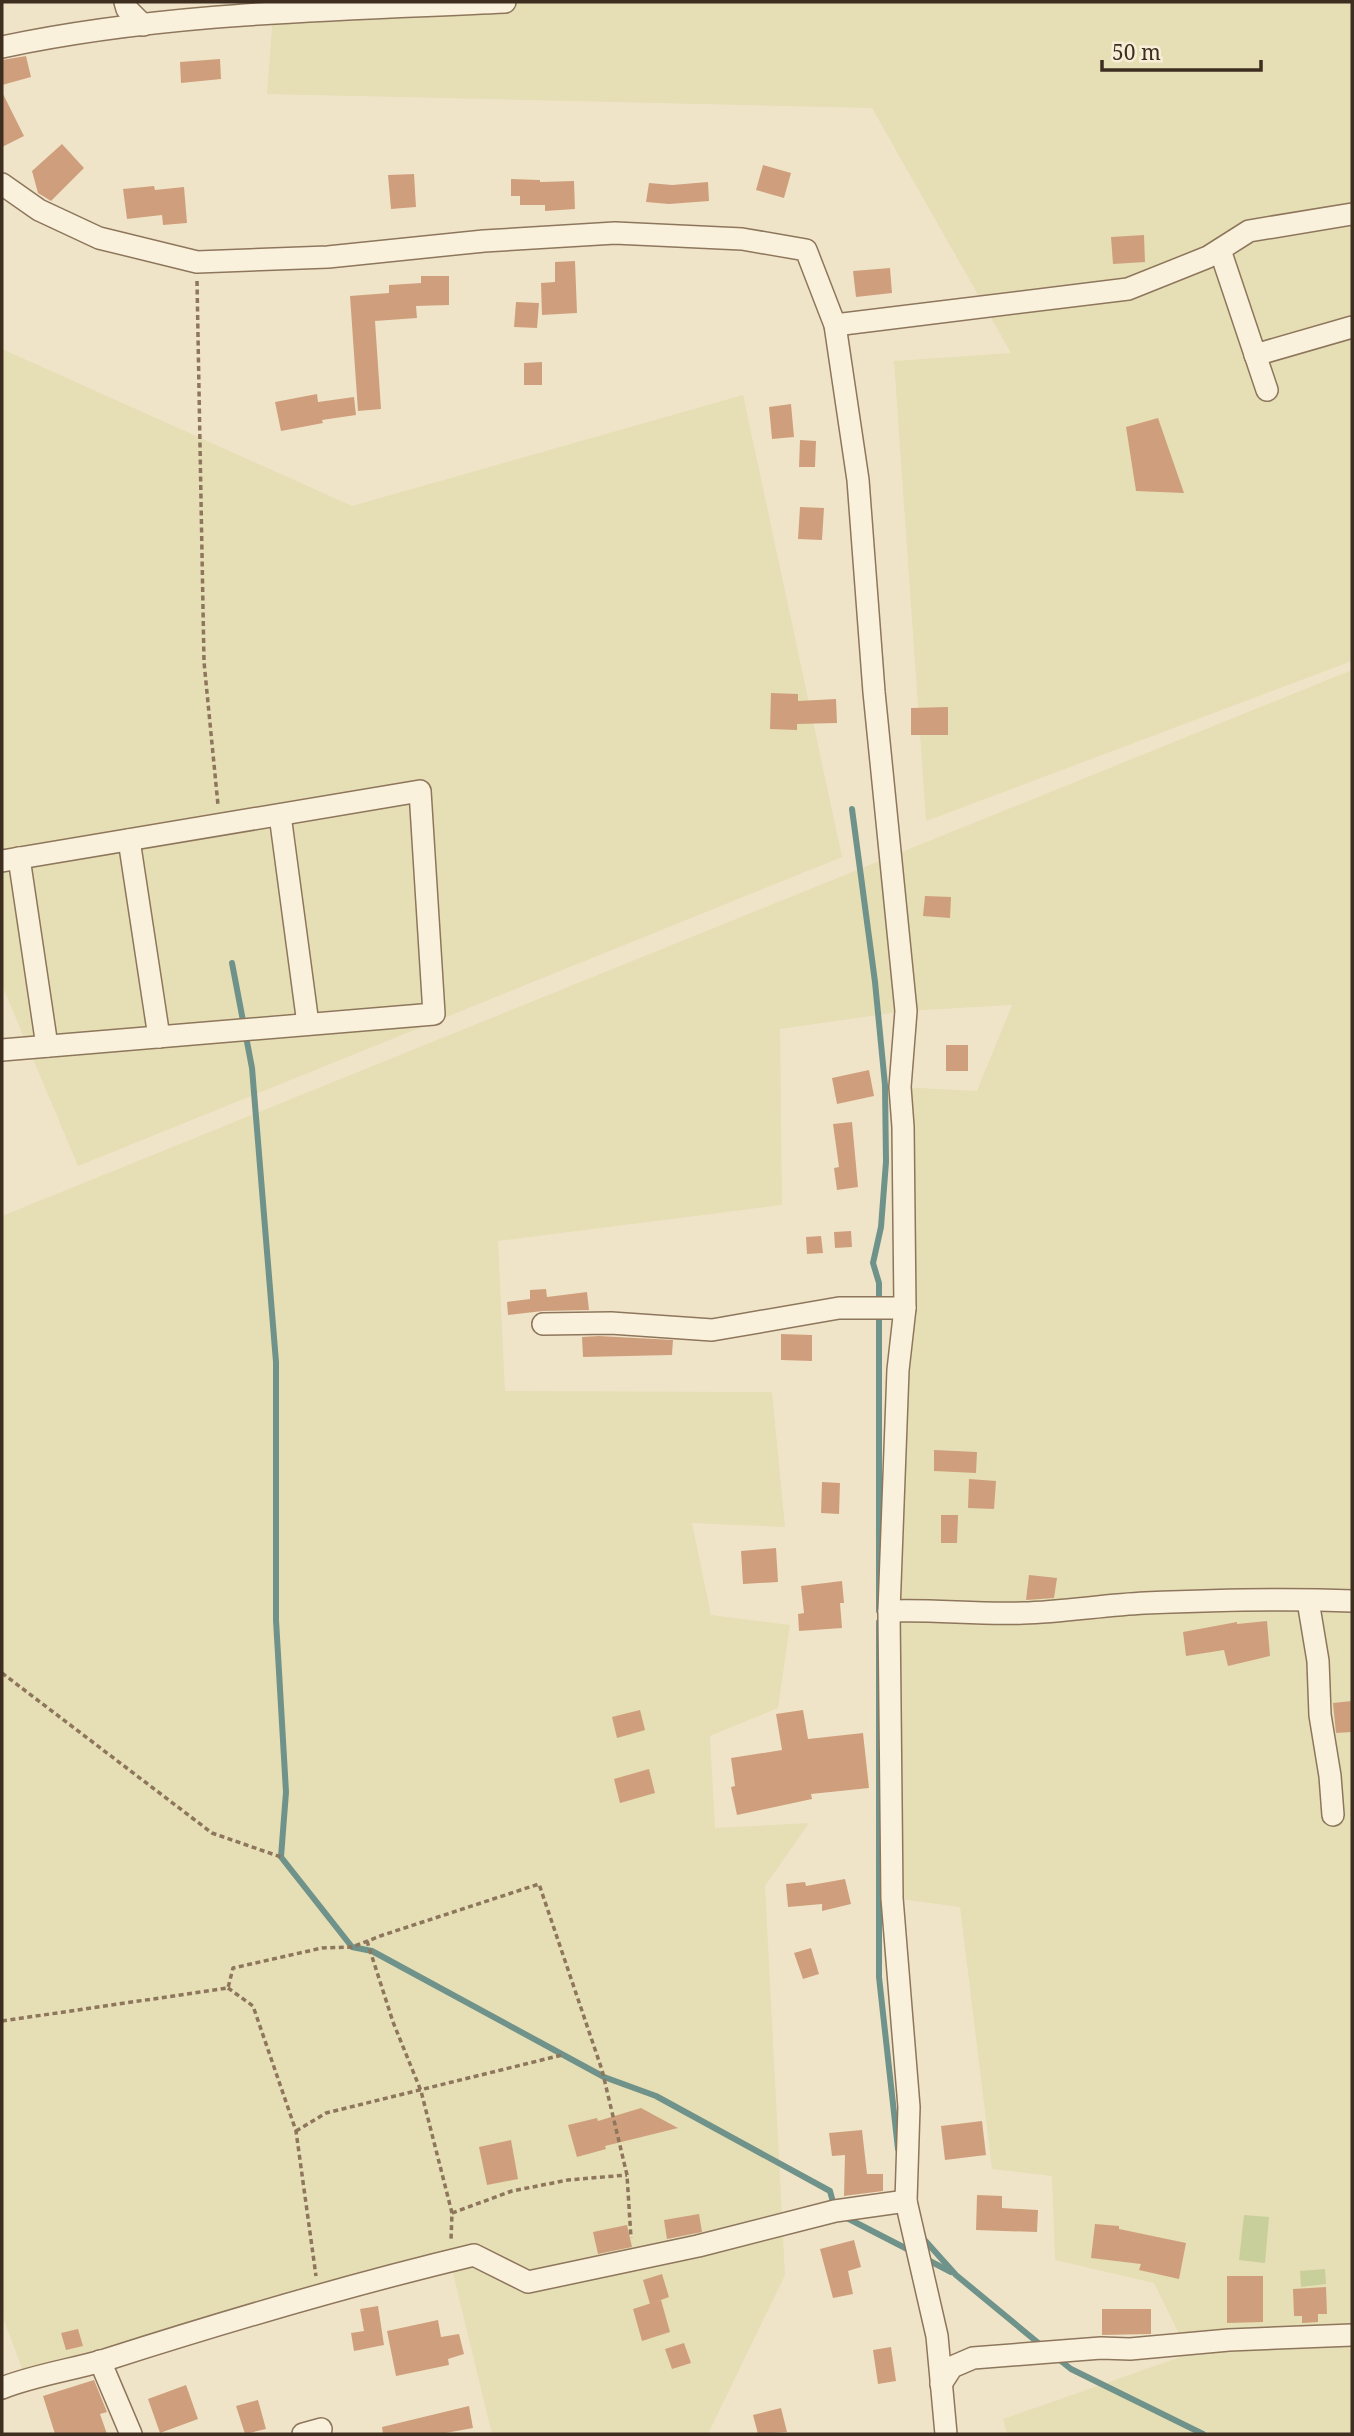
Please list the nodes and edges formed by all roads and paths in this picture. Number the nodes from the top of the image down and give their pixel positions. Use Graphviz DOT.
graph roads {
  1 [pos="125,2"];
  2 [pos="505,2"];
  3 [pos="143,25"];
  4 [pos="2,47"];
  5 [pos="2,184"];
  6 [pos="1352,214"];
  7 [pos="1220,250"];
  8 [pos="197,262"];
  9 [pos="835,325"];
  10 [pos="1352,327"];
  11 [pos="1255,355"];
  12 [pos="1267,390"];
  13 [pos="280,815"];
  14 [pos="220,824"];
  15 [pos="129,839"];
  16 [pos="11,859"];
  17 [pos="308,1024"];
  18 [pos="159,1037"];
  19 [pos="47,1046"];
  20 [pos="2,1050"];
  21 [pos="905,1308"];
  22 [pos="542,1324"];
  23 [pos="1308,1601"];
  24 [pos="1352,1601"];
  25 [pos="889,1611"];
  26 [pos="2,1673"];
  27 [pos="1333,1815"];
  28 [pos="281,1857"];
  29 [pos="367,1941"];
  30 [pos="228,1988"];
  31 [pos="2,2021"];
  32 [pos="562,2055"];
  33 [pos="421,2091"];
  34 [pos="296,2131"];
  35 [pos="627,2175"];
  36 [pos="906,2201"];
  37 [pos="452,2213"];
  38 [pos="450,2260"];
  39 [pos="633,2260"];
  40 [pos="318,2295"];
  41 [pos="1352,2335"];
  42 [pos="937,2343"];
  43 [pos="967,2359"];
  44 [pos="100,2361"];
  45 [pos="941,2384"];
  46 [pos="2,2388"];
  47 [pos="131,2434"];
  48 [pos="946,2434"];
  1 -- 3 [label="street"];
  2 -- 3 [label="street"];
  3 -- 4 [label="street"];
  5 -- 8 [label="street"];
  6 -- 7 [label="street"];
  7 -- 9 [label="street"];
  7 -- 11 [label="street"];
  8 -- 9 [label="street"];
  8 -- 14 [label="path"];
  9 -- 21 [label="street"];
  10 -- 11 [label="street"];
  11 -- 12 [label="street"];
  13 -- 14 [label="street"];
  13 -- 17 [label="street"];
  13 -- 17 [label="street"];
  14 -- 15 [label="street"];
  15 -- 16 [label="street"];
  15 -- 18 [label="street"];
  16 -- 19 [label="street"];
  17 -- 18 [label="street"];
  18 -- 19 [label="street"];
  19 -- 20 [label="street"];
  21 -- 22 [label="street"];
  21 -- 25 [label="street"];
  23 -- 24 [label="street"];
  23 -- 25 [label="street"];
  23 -- 27 [label="street"];
  25 -- 36 [label="street"];
  26 -- 28 [label="path"];
  29 -- 30 [label="path"];
  29 -- 33 [label="path"];
  29 -- 35 [label="path"];
  30 -- 31 [label="path"];
  30 -- 34 [label="path"];
  32 -- 33 [label="path"];
  33 -- 34 [label="path"];
  33 -- 37 [label="path"];
  34 -- 40 [label="path"];
  35 -- 37 [label="path"];
  35 -- 39 [label="path"];
  36 -- 39 [label="street"];
  36 -- 42 [label="street"];
  37 -- 38 [label="path"];
  38 -- 39 [label="street"];
  38 -- 40 [label="street"];
  40 -- 44 [label="street"];
  41 -- 43 [label="street"];
  42 -- 43 [label="street"];
  42 -- 45 [label="street"];
  43 -- 45 [label="street"];
  44 -- 46 [label="street"];
  44 -- 47 [label="street"];
  45 -- 48 [label="street"];
}
